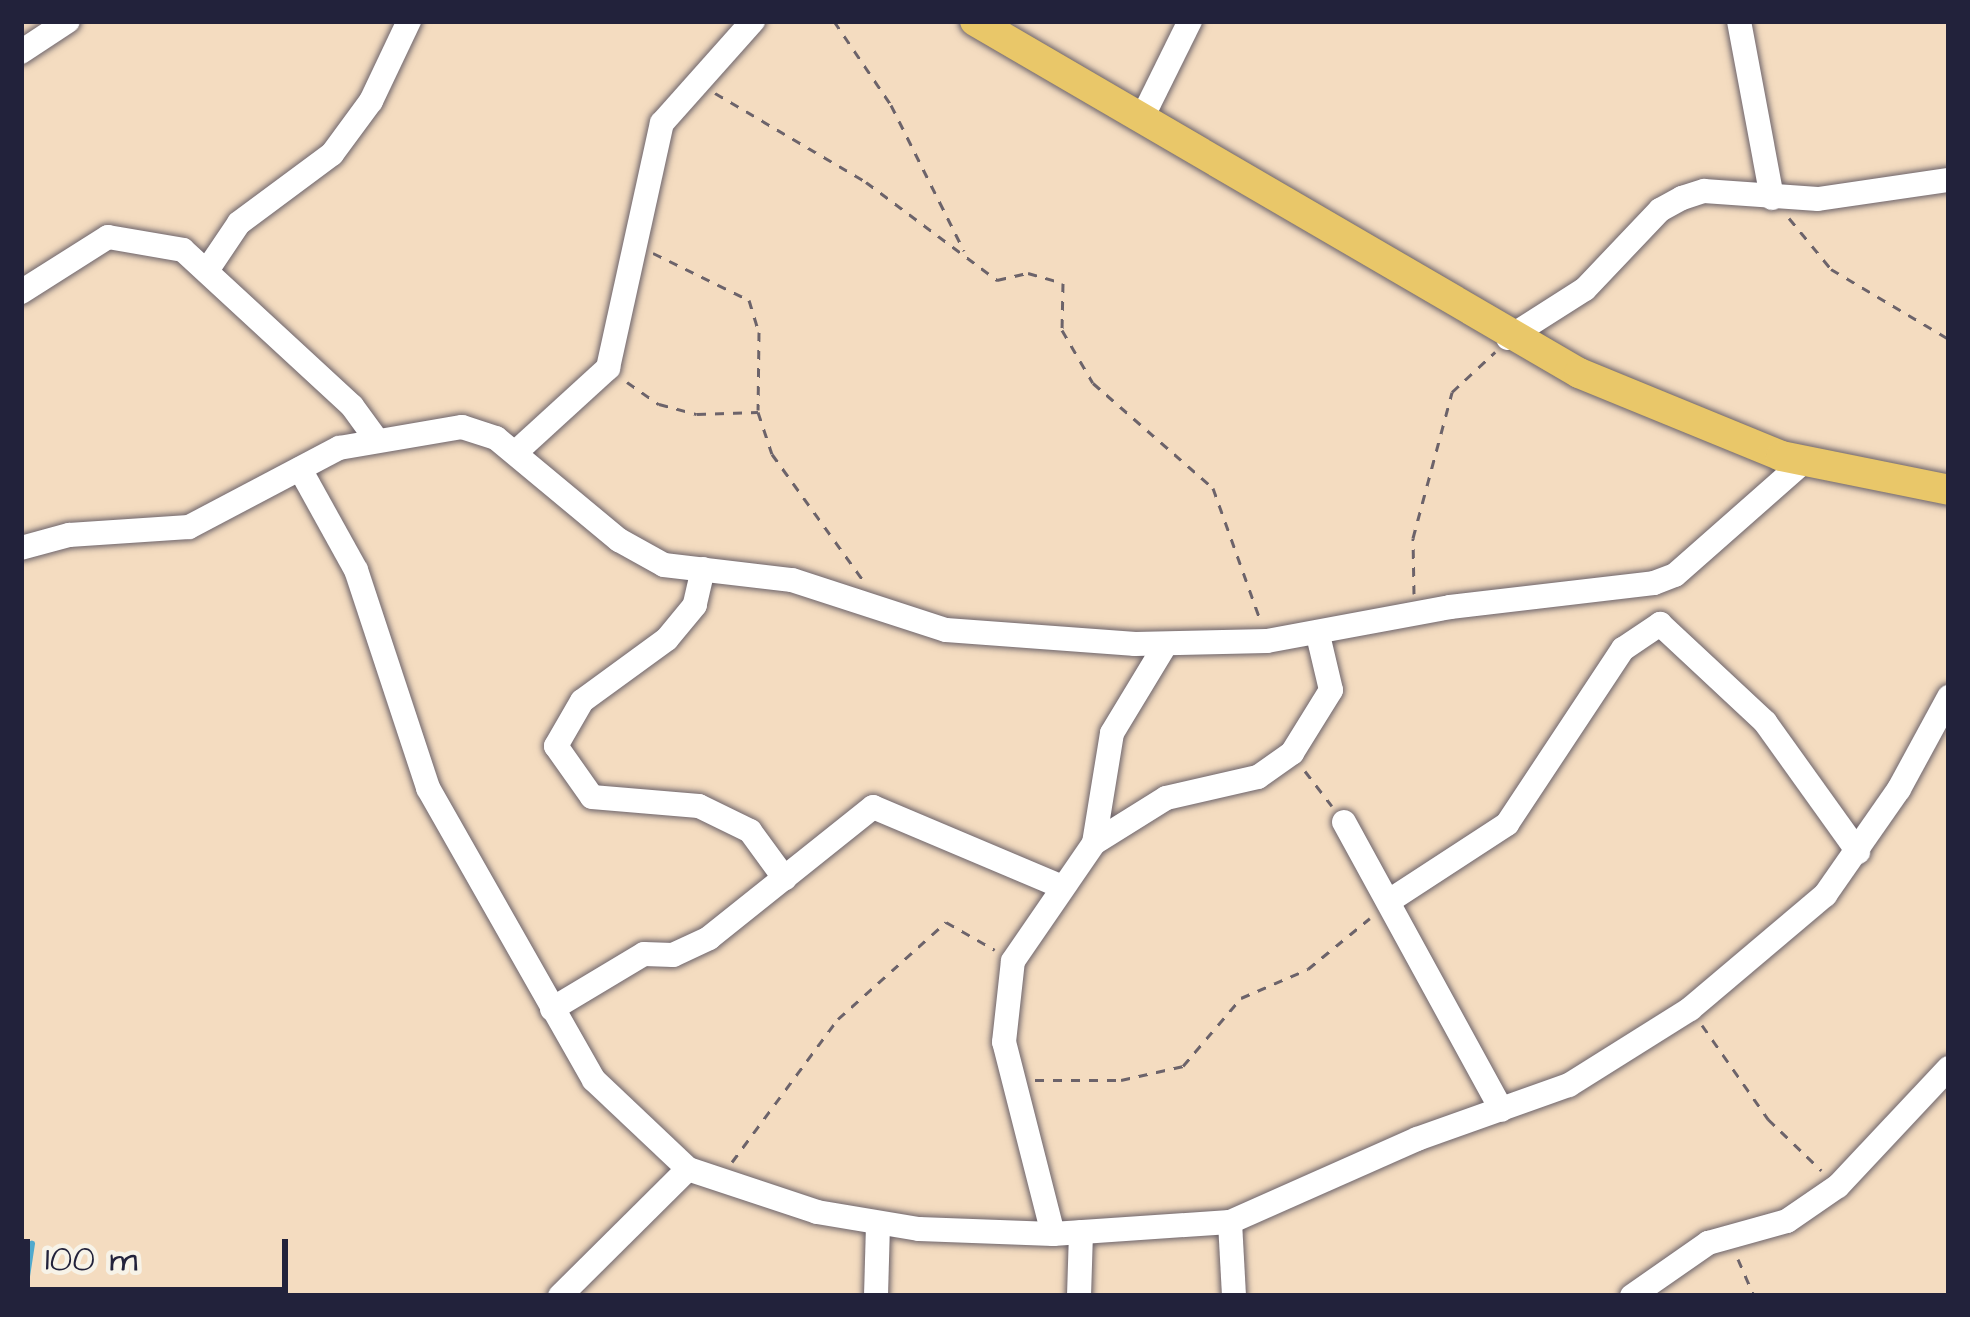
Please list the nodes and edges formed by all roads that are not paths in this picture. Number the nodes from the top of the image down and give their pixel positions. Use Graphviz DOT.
graph roads {
  1 [pos="68,21"];
  2 [pos="409,21"];
  3 [pos="753,21"];
  4 [pos="975,21"];
  5 [pos="1190,21"];
  6 [pos="1739,21"];
  7 [pos="21,52"];
  8 [pos="1142,118"];
  9 [pos="1949,180"];
  10 [pos="1772,198"];
  11 [pos="208,269"];
  12 [pos="21,292"];
  13 [pos="1508,338"];
  14 [pos="376,439"];
  15 [pos="516,452"];
  16 [pos="1802,463"];
  17 [pos="300,469"];
  18 [pos="1949,490"];
  19 [pos="21,547"];
  20 [pos="704,569"];
  21 [pos="1318,635"];
  22 [pos="1166,644"];
  23 [pos="1949,697"];
  24 [pos="1344,822"];
  25 [pos="1094,843"];
  26 [pos="1858,853"];
  27 [pos="784,879"];
  28 [pos="1060,886"];
  29 [pos="1389,901"];
  30 [pos="552,1009"];
  31 [pos="1949,1068"];
  32 [pos="1502,1110"];
  33 [pos="688,1169"];
  34 [pos="1230,1222"];
  35 [pos="878,1223"];
  36 [pos="1081,1232"];
  37 [pos="1053,1234"];
  38 [pos="560,1296"];
  39 [pos="876,1296"];
  40 [pos="1079,1296"];
  41 [pos="1234,1296"];
  42 [pos="1633,1296"];
  1 -- 7 [label="street"];
  2 -- 11 [label="street"];
  3 -- 15 [label="street"];
  4 -- 8 [label="main road"];
  5 -- 8 [label="street"];
  6 -- 10 [label="street"];
  8 -- 13 [label="main road"];
  9 -- 10 [label="street"];
  10 -- 13 [label="street"];
  11 -- 12 [label="street"];
  11 -- 14 [label="street"];
  13 -- 16 [label="main road"];
  14 -- 15 [label="street"];
  14 -- 17 [label="street"];
  15 -- 20 [label="street"];
  16 -- 18 [label="main road"];
  16 -- 21 [label="street"];
  17 -- 19 [label="street"];
  17 -- 30 [label="street"];
  20 -- 22 [label="street"];
  20 -- 27 [label="street"];
  21 -- 22 [label="street"];
  21 -- 25 [label="street"];
  22 -- 25 [label="street"];
  23 -- 26 [label="street"];
  24 -- 29 [label="street"];
  25 -- 28 [label="street"];
  26 -- 29 [label="street"];
  26 -- 32 [label="street"];
  27 -- 28 [label="street"];
  27 -- 30 [label="street"];
  28 -- 37 [label="street"];
  29 -- 32 [label="street"];
  30 -- 33 [label="street"];
  31 -- 42 [label="street"];
  32 -- 34 [label="street"];
  33 -- 35 [label="street"];
  33 -- 38 [label="street"];
  34 -- 36 [label="street"];
  34 -- 41 [label="street"];
  35 -- 37 [label="street"];
  35 -- 39 [label="street"];
  36 -- 37 [label="street"];
  36 -- 40 [label="street"];
}
